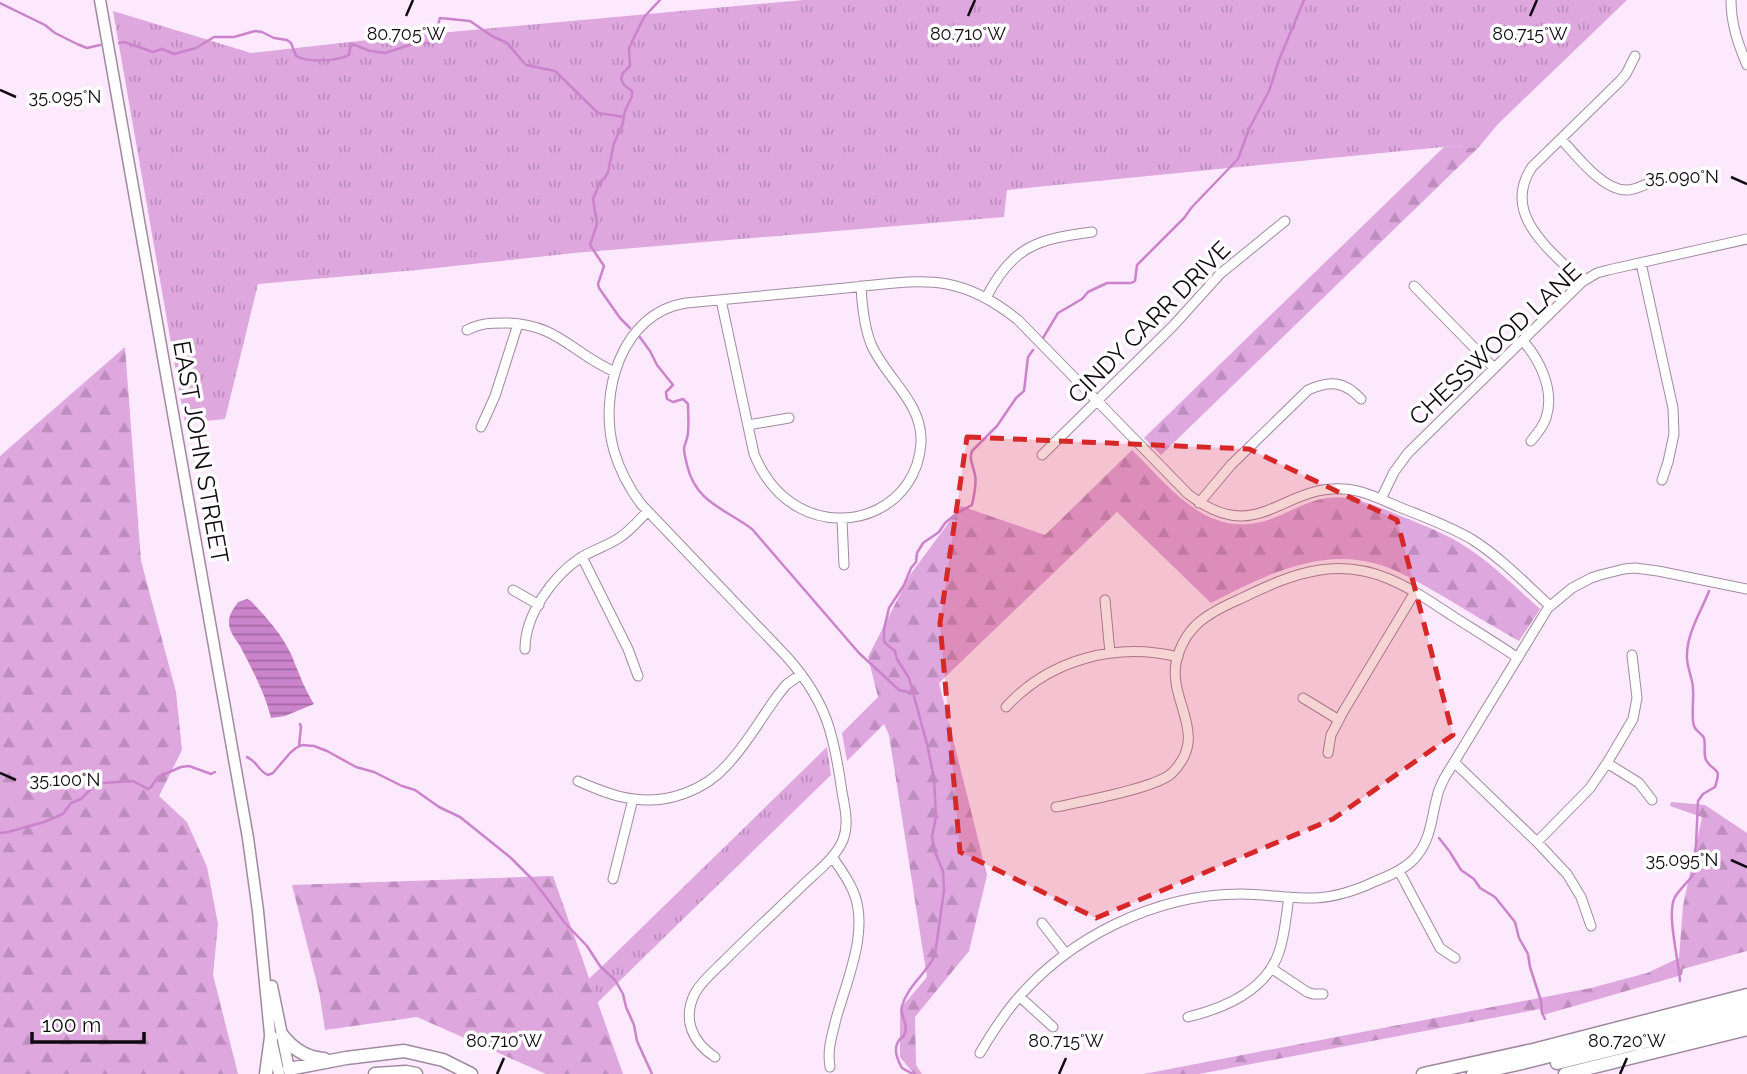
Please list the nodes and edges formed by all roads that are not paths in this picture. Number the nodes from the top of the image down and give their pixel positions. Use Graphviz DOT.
graph roads {
  1 [pos="100,0"];
  2 [pos="1731,0"];
  3 [pos="1635,57"];
  4 [pos="1747,65"];
  5 [pos="1561,139"];
  6 [pos="1648,183"];
  7 [pos="1285,221"];
  8 [pos="1092,232"];
  9 [pos="1747,239"];
  10 [pos="1641,263"];
  11 [pos="1582,282"];
  12 [pos="862,286"];
  13 [pos="1415,286"];
  14 [pos="986,298"];
  15 [pos="721,300"];
  16 [pos="518,324"];
  17 [pos="467,330"];
  18 [pos="1522,341"];
  19 [pos="1494,368"];
  20 [pos="615,372"];
  21 [pos="1361,399"];
  22 [pos="1097,402"];
  23 [pos="789,418"];
  24 [pos="748,425"];
  25 [pos="481,427"];
  26 [pos="1531,441"];
  27 [pos="1042,455"];
  28 [pos="1662,480"];
  29 [pos="1381,499"];
  30 [pos="1199,503"];
  31 [pos="648,512"];
  32 [pos="842,519"];
  33 [pos="582,557"];
  34 [pos="844,565"];
  35 [pos="1747,589"];
  36 [pos="513,590"];
  37 [pos="1415,592"];
  38 [pos="1105,600"];
  39 [pos="539,605"];
  40 [pos="1550,606"];
  41 [pos="525,649"];
  42 [pos="1110,653"];
  43 [pos="1632,655"];
  44 [pos="1178,657"];
  45 [pos="1518,658"];
  46 [pos="801,674"];
  47 [pos="638,676"];
  48 [pos="1304,698"];
  49 [pos="1006,707"];
  50 [pos="1339,720"];
  51 [pos="1328,753"];
  52 [pos="1454,762"];
  53 [pos="1607,763"];
  54 [pos="578,781"];
  55 [pos="633,799"];
  56 [pos="1652,800"];
  57 [pos="1056,807"];
  58 [pos="1537,842"];
  59 [pos="833,858"];
  60 [pos="1399,870"];
  61 [pos="613,879"];
  62 [pos="1289,897"];
  63 [pos="1042,923"];
  64 [pos="1591,926"];
  65 [pos="1066,954"];
  66 [pos="1455,958"];
  67 [pos="1272,968"];
  68 [pos="1323,994"];
  69 [pos="1747,995"];
  70 [pos="1020,997"];
  71 [pos="1747,1007"];
  72 [pos="1188,1017"];
  73 [pos="1747,1017"];
  74 [pos="1053,1027"];
  75 [pos="1747,1029"];
  76 [pos="276,1036"];
  77 [pos="980,1053"];
  78 [pos="715,1057"];
  79 [pos="346,1058"];
  80 [pos="830,1067"];
  81 [pos="286,1072"];
  82 [pos="265,1074"];
  83 [pos="375,1074"];
  84 [pos="416,1074"];
  85 [pos="471,1074"];
  86 [pos="1423,1074"];
  87 [pos="1473,1074"];
  88 [pos="1512,1074"];
  89 [pos="1565,1074"];
  1 -- 76 [label="main road, EAST JOHN STREET"];
  2 -- 4 [label="street"];
  3 -- 5 [label="street"];
  5 -- 6 [label="street"];
  5 -- 11 [label="street"];
  7 -- 22 [label="street, CINDY CARR DRIVE"];
  8 -- 14 [label="street"];
  9 -- 10 [label="street, CHESSWOOD LANE"];
  10 -- 11 [label="street, CHESSWOOD LANE"];
  10 -- 28 [label="street"];
  11 -- 18 [label="street, CHESSWOOD LANE"];
  12 -- 14 [label="street"];
  12 -- 15 [label="street"];
  12 -- 32 [label="street"];
  13 -- 19 [label="street"];
  14 -- 22 [label="street"];
  15 -- 20 [label="street"];
  15 -- 24 [label="street"];
  16 -- 17 [label="street"];
  16 -- 20 [label="street"];
  16 -- 25 [label="street"];
  18 -- 19 [label="street, CHESSWOOD LANE"];
  18 -- 26 [label="street"];
  19 -- 29 [label="street, CHESSWOOD LANE"];
  20 -- 31 [label="street"];
  21 -- 30 [label="street"];
  22 -- 27 [label="street, CINDY CARR DRIVE"];
  22 -- 30 [label="street"];
  23 -- 24 [label="street"];
  24 -- 32 [label="street"];
  29 -- 30 [label="street"];
  29 -- 40 [label="street"];
  31 -- 33 [label="street"];
  31 -- 46 [label="street"];
  32 -- 34 [label="street"];
  33 -- 39 [label="street"];
  33 -- 47 [label="street"];
  35 -- 40 [label="street"];
  36 -- 39 [label="street"];
  37 -- 44 [label="street"];
  37 -- 45 [label="street"];
  37 -- 50 [label="street"];
  38 -- 42 [label="street"];
  39 -- 41 [label="street"];
  40 -- 45 [label="street"];
  42 -- 44 [label="street"];
  42 -- 49 [label="street"];
  43 -- 53 [label="street"];
  44 -- 57 [label="street"];
  45 -- 52 [label="street"];
  46 -- 55 [label="street"];
  46 -- 59 [label="street"];
  48 -- 50 [label="street"];
  50 -- 51 [label="street"];
  52 -- 58 [label="street"];
  52 -- 60 [label="street"];
  53 -- 56 [label="street"];
  53 -- 58 [label="street"];
  54 -- 55 [label="street"];
  55 -- 61 [label="street"];
  58 -- 64 [label="street"];
  59 -- 78 [label="street"];
  59 -- 80 [label="street"];
  60 -- 62 [label="street"];
  60 -- 66 [label="street"];
  62 -- 65 [label="street"];
  62 -- 67 [label="street"];
  63 -- 65 [label="street"];
  65 -- 70 [label="street"];
  67 -- 68 [label="street"];
  67 -- 72 [label="street"];
  69 -- 86 [label="highway"];
  70 -- 74 [label="street"];
  70 -- 77 [label="street"];
  71 -- 87 [label="highway"];
  73 -- 88 [label="highway"];
  75 -- 89 [label="highway"];
  76 -- 79 [label="highway"];
  76 -- 81 [label="main road, EAST JOHN STREET"];
  76 -- 82 [label="highway"];
  79 -- 81 [label="highway"];
  79 -- 85 [label="highway"];
  83 -- 84 [label="highway"];
}
